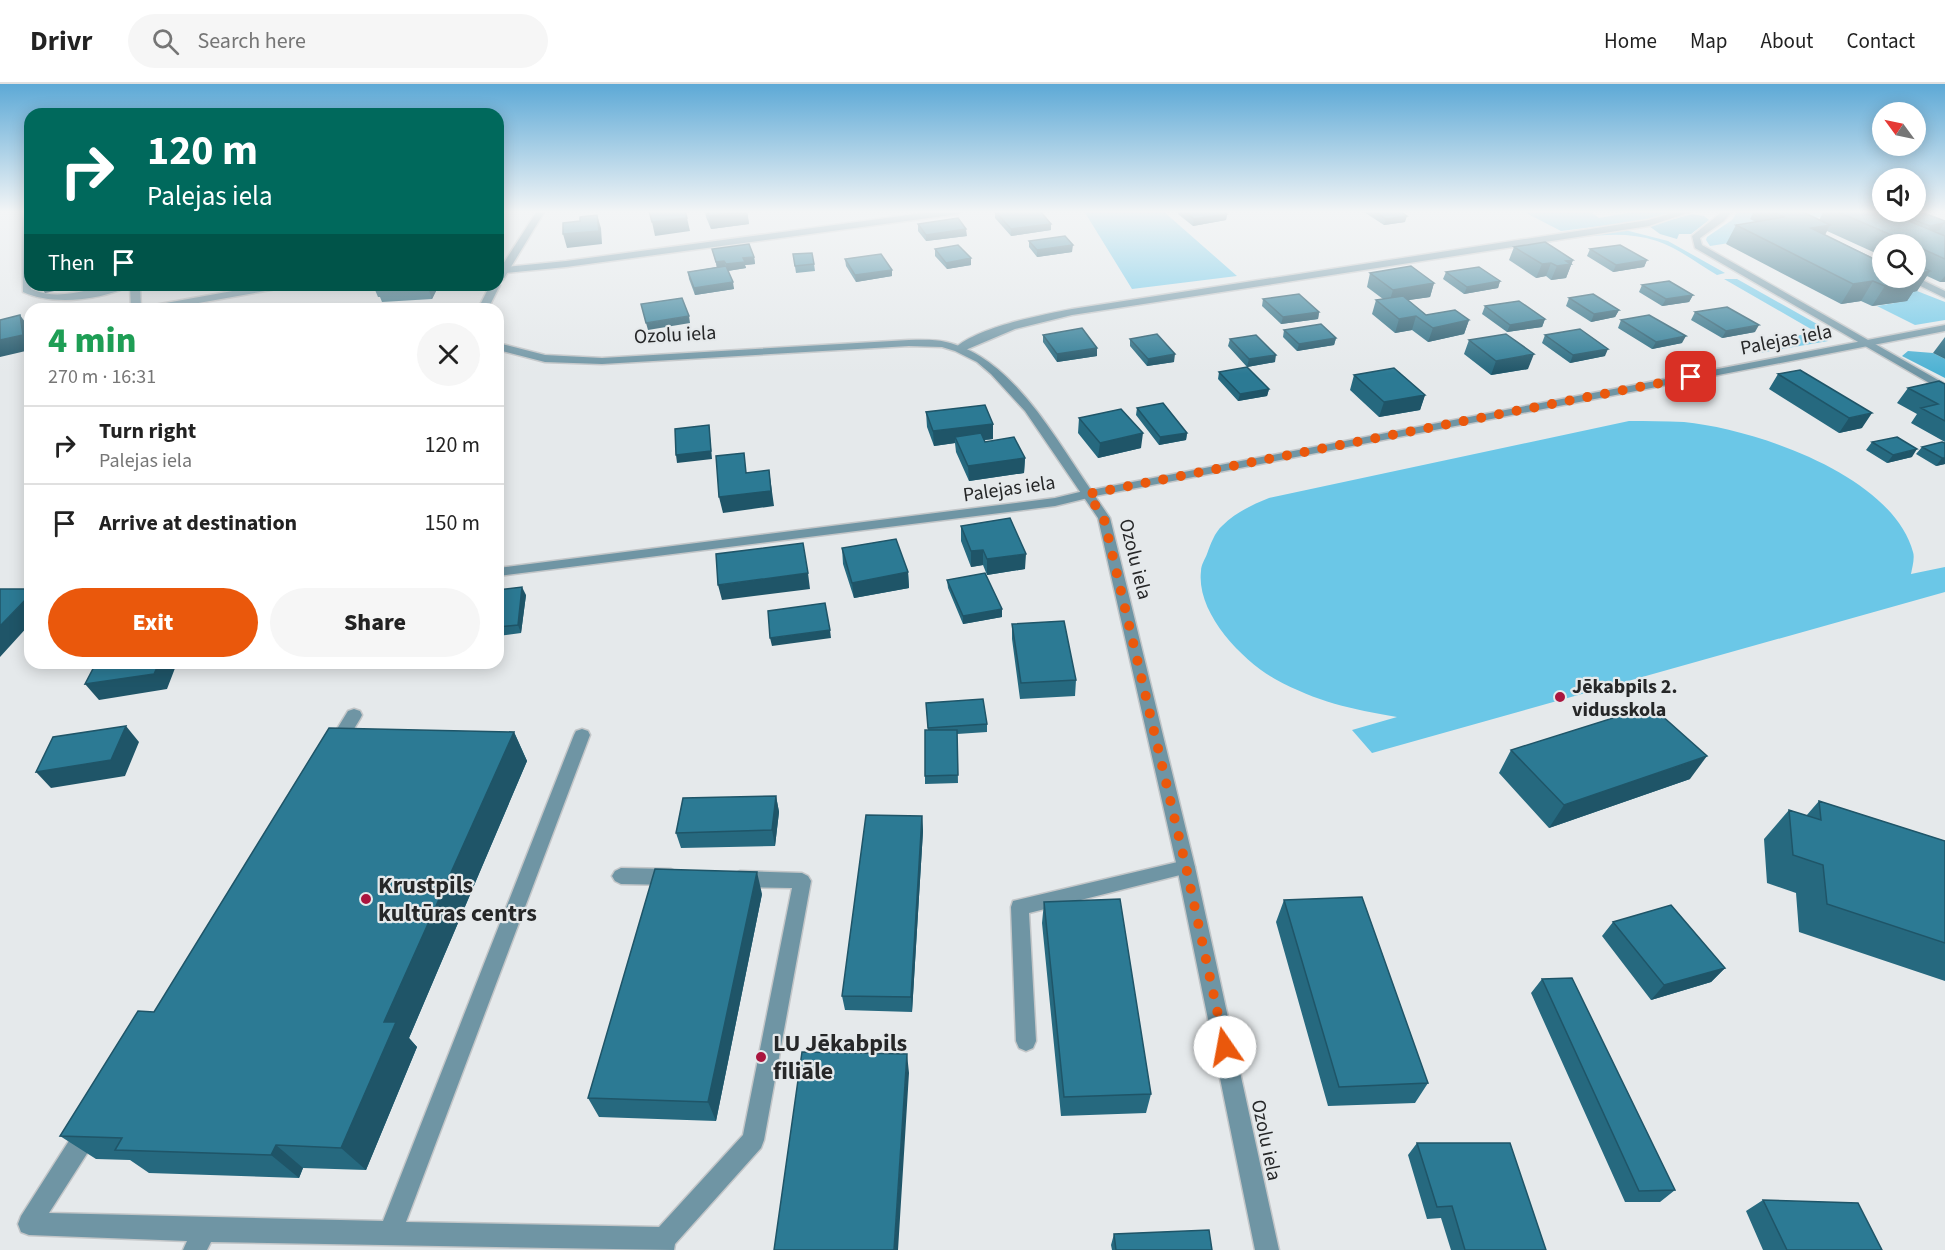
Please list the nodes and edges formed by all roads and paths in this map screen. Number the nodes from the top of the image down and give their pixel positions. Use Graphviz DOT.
graph roads {
  1 [pos="508,265"];
  2 [pos="552,265"];
  3 [pos="1364,265"];
  4 [pos="1732,265"];
  5 [pos="505,270"];
  6 [pos="1926,286"];
  7 [pos="28,291"];
  8 [pos="98,291"];
  9 [pos="249,291"];
  10 [pos="1945,295"];
  11 [pos="182,303"];
  12 [pos="1945,328"];
  13 [pos="1863,344"];
  14 [pos="504,348"];
  15 [pos="959,349"];
  16 [pos="1945,389"];
  17 [pos="1088,494"];
  18 [pos="504,571"];
  19 [pos="354,716"];
  20 [pos="582,735"];
  21 [pos="323,765"];
  22 [pos="1186,867"];
  23 [pos="621,876"];
  24 [pos="688,878"];
  25 [pos="723,879"];
  26 [pos="1026,1041"];
  27 [pos="100,1114"];
  28 [pos="390,1233"];
  29 [pos="200,1240"];
  30 [pos="663,1244"];
  31 [pos="1267,1250"];
  1 -- 5 [label="street"];
  2 -- 5 [label="street"];
  3 -- 15 [label="street"];
  4 -- 13 [label="street"];
  6 -- 10 [label="street"];
  7 -- 8 [label="street"];
  9 -- 11 [label="street"];
  12 -- 13 [label="street, Palejas iela"];
  13 -- 16 [label="street"];
  13 -- 17 [label="street, Palejas iela"];
  14 -- 15 [label="street, Ozolu iela"];
  15 -- 17 [label="street, Ozolu iela"];
  17 -- 18 [label="street, Palejas iela"];
  17 -- 22 [label="street, Ozolu iela"];
  19 -- 21 [label="street"];
  20 -- 28 [label="street"];
  22 -- 26 [label="street"];
  22 -- 31 [label="street, Ozolu iela"];
  23 -- 24 [label="street"];
  25 -- 30 [label="street"];
  27 -- 29 [label="street"];
  28 -- 29 [label="street"];
  28 -- 30 [label="street"];
}
